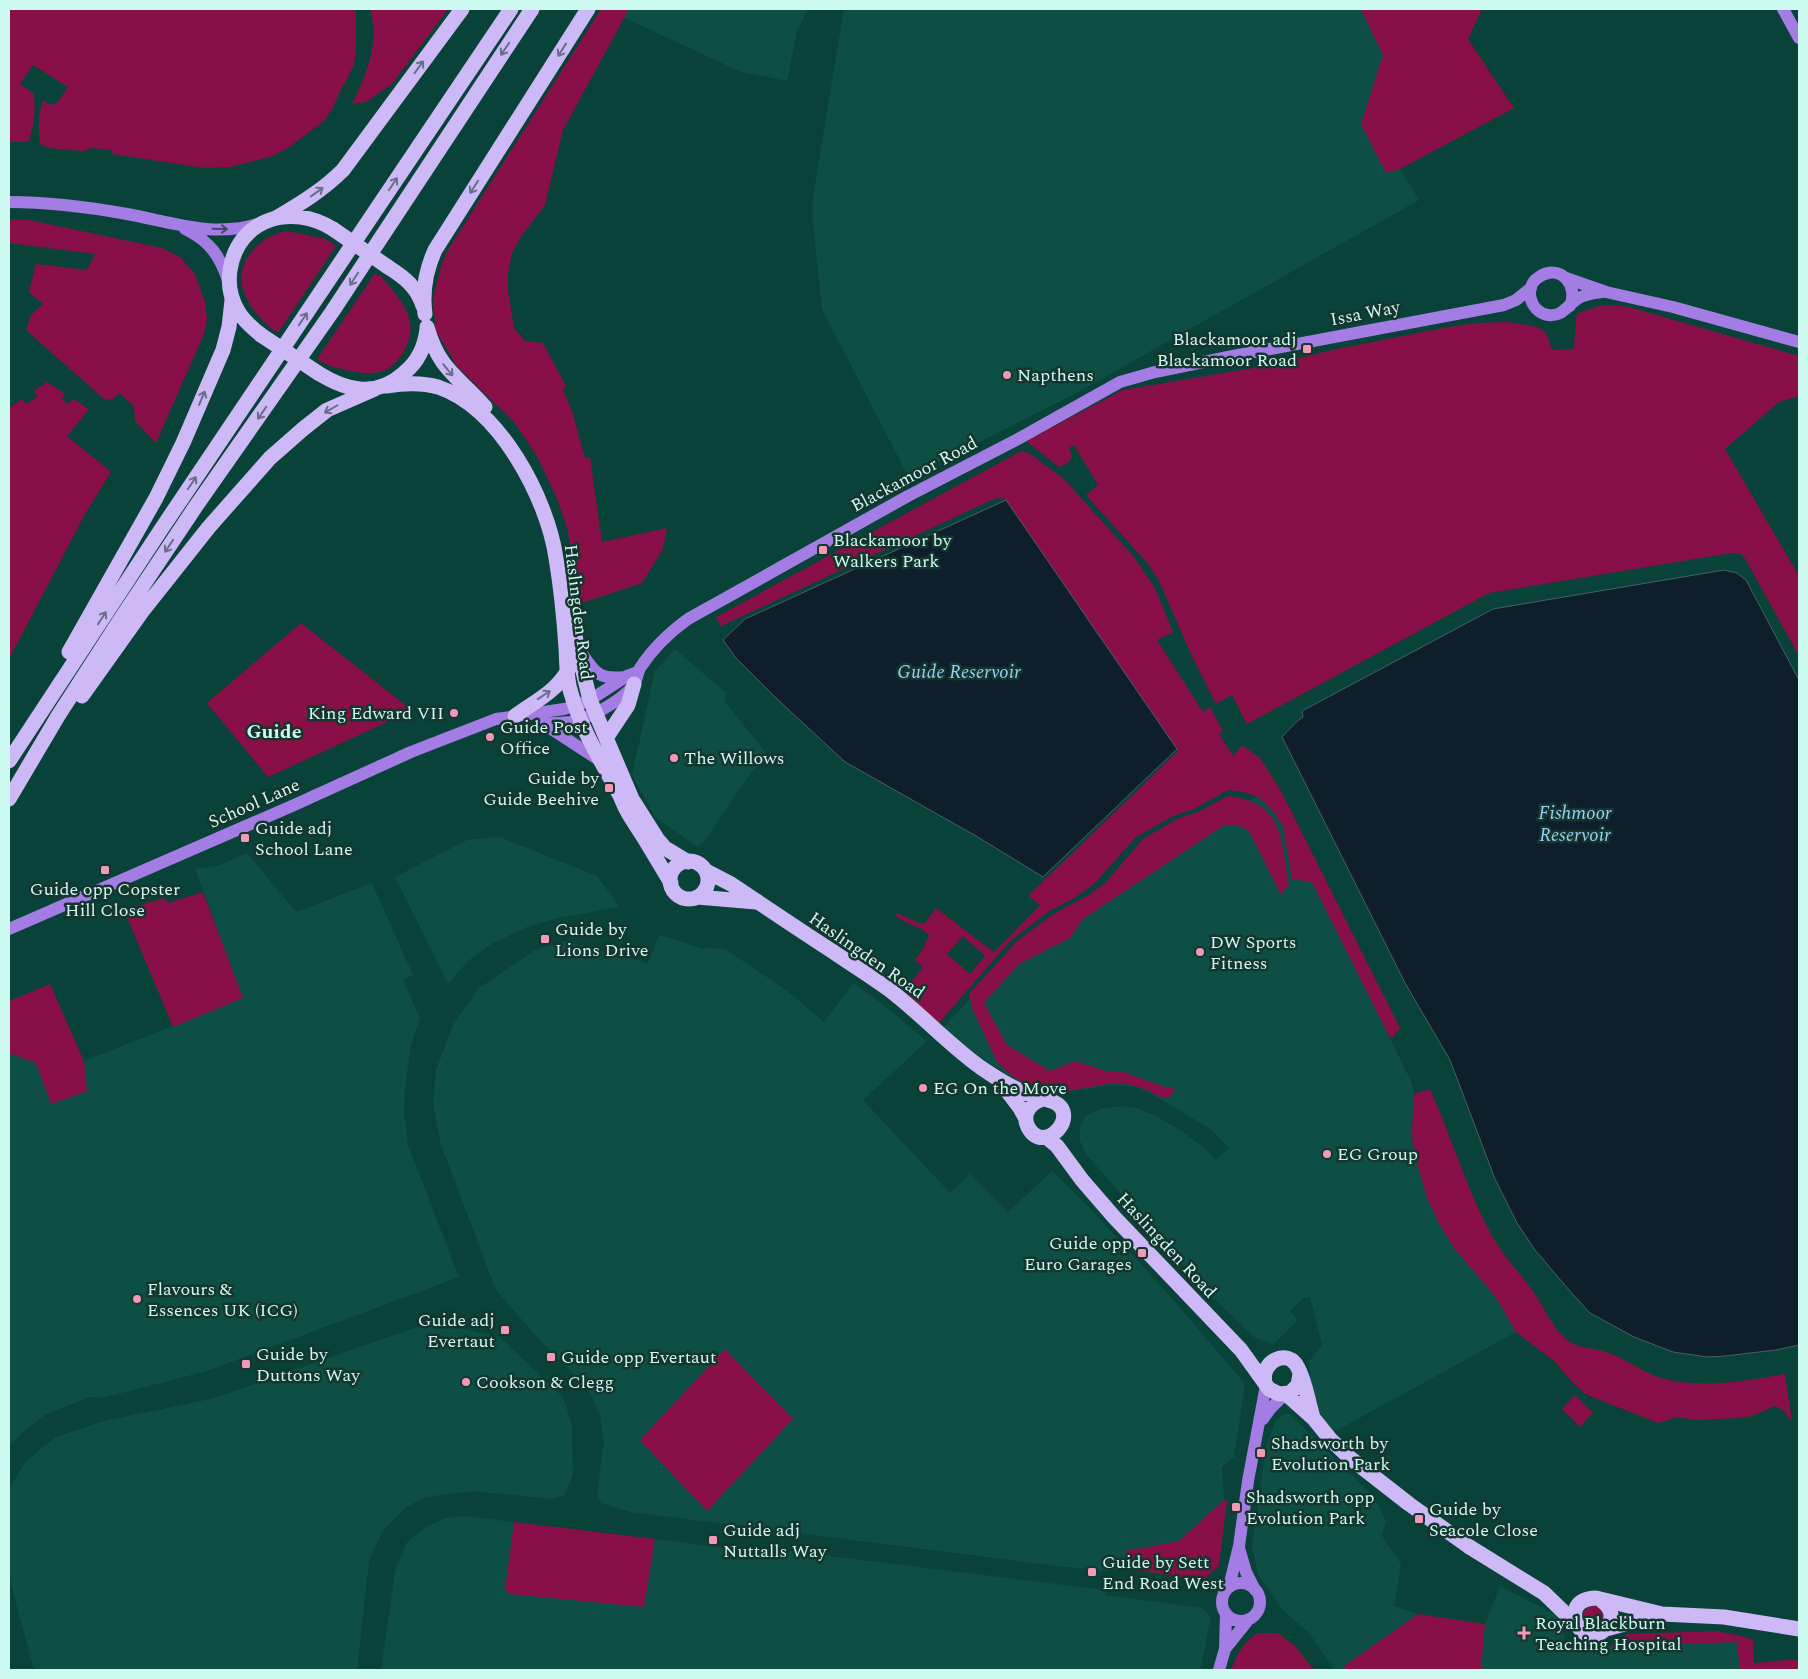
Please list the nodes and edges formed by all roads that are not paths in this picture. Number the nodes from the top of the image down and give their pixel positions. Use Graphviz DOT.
graph roads {
  1 [pos="462,9"];
  2 [pos="511,9"];
  3 [pos="532,9"];
  4 [pos="588,9"];
  5 [pos="1783,9"];
  6 [pos="1799,38"];
  7 [pos="9,202"];
  8 [pos="276,218"];
  9 [pos="261,223"];
  10 [pos="178,226"];
  11 [pos="1566,278"];
  12 [pos="1531,288"];
  13 [pos="1606,292"];
  14 [pos="231,293"];
  15 [pos="1504,305"];
  16 [pos="1570,306"];
  17 [pos="1539,312"];
  18 [pos="426,320"];
  19 [pos="1799,342"];
  20 [pos="1233,356"];
  21 [pos="380,387"];
  22 [pos="577,646"];
  23 [pos="568,670"];
  24 [pos="633,678"];
  25 [pos="593,706"];
  26 [pos="578,712"];
  27 [pos="515,716"];
  28 [pos="543,724"];
  29 [pos="606,738"];
  30 [pos="18,747"];
  31 [pos="599,760"];
  32 [pos="9,761"];
  33 [pos="9,800"];
  34 [pos="688,862"];
  35 [pos="706,871"];
  36 [pos="671,883"];
  37 [pos="697,897"];
  38 [pos="758,902"];
  39 [pos="9,929"];
  40 [pos="998,1080"];
  41 [pos="1044,1099"];
  42 [pos="1026,1119"];
  43 [pos="1063,1123"];
  44 [pos="1046,1137"];
  45 [pos="1070,1163"];
  46 [pos="1241,1350"];
  47 [pos="1274,1360"];
  48 [pos="1300,1374"];
  49 [pos="1265,1384"];
  50 [pos="1285,1394"];
  51 [pos="1314,1419"];
  52 [pos="1260,1424"];
  53 [pos="1239,1546"];
  54 [pos="1230,1587"];
  55 [pos="1255,1590"];
  56 [pos="1544,1593"];
  57 [pos="1596,1600"];
  58 [pos="1226,1614"];
  59 [pos="1662,1614"];
  60 [pos="1249,1619"];
  61 [pos="1576,1625"];
  62 [pos="1606,1629"];
  63 [pos="1799,1629"];
  64 [pos="1225,1649"];
  65 [pos="1219,1670"];
  8 -- 1 [label="highway, one-way"];
  30 -- 2 [label="highway, one-way"];
  3 -- 33 [label="highway, one-way"];
  4 -- 18 [label="highway, one-way"];
  5 -- 6 [label="main road"];
  7 -- 10 [label="main road"];
  8 -- 9 [label="highway"];
  8 -- 18 [label="highway, Haslingden Road, bridge"];
  10 -- 9 [label="main road, one-way"];
  9 -- 14 [label="highway"];
  10 -- 14 [label="main road"];
  11 -- 12 [label="main road"];
  11 -- 13 [label="main road"];
  11 -- 16 [label="main road"];
  12 -- 15 [label="main road, Issa Way"];
  12 -- 17 [label="main road"];
  13 -- 16 [label="main road"];
  13 -- 19 [label="main road"];
  14 -- 21 [label="highway, bridge"];
  30 -- 14 [label="highway, one-way"];
  15 -- 17 [label="main road, Issa Way"];
  15 -- 20 [label="main road, Issa Way"];
  16 -- 17 [label="main road"];
  18 -- 21 [label="highway"];
  18 -- 22 [label="highway, Haslingden Road, one-way"];
  20 -- 24 [label="main road, Blackamoor Road"];
  21 -- 23 [label="highway, Haslingden Road"];
  21 -- 33 [label="highway, one-way"];
  22 -- 24 [label="main road"];
  22 -- 25 [label="highway, Haslingden Road"];
  23 -- 26 [label="highway, Haslingden Road"];
  27 -- 23 [label="highway, one-way"];
  24 -- 25 [label="main road, Blackamoor Road"];
  24 -- 29 [label="highway"];
  25 -- 26 [label="main road, Blackamoor Road"];
  25 -- 29 [label="highway, Haslingden Road"];
  26 -- 27 [label="main road, School Lane"];
  26 -- 28 [label="main road"];
  26 -- 31 [label="highway, Haslingden Road"];
  27 -- 28 [label="main road"];
  27 -- 39 [label="main road, School Lane"];
  28 -- 31 [label="main road"];
  29 -- 34 [label="highway, Haslingden Road"];
  30 -- 32 [label="highway"];
  31 -- 36 [label="highway, Haslingden Road"];
  34 -- 35 [label="highway"];
  34 -- 36 [label="highway"];
  35 -- 37 [label="highway"];
  35 -- 38 [label="highway, Haslingden Road"];
  36 -- 37 [label="highway"];
  37 -- 38 [label="highway, Haslingden Road"];
  38 -- 40 [label="highway, Haslingden Road"];
  40 -- 41 [label="highway, Haslingden Road"];
  40 -- 42 [label="highway, Haslingden Road"];
  41 -- 42 [label="highway"];
  41 -- 43 [label="highway"];
  42 -- 44 [label="highway"];
  43 -- 44 [label="highway"];
  43 -- 45 [label="highway, Haslingden Road"];
  44 -- 45 [label="highway, Haslingden Road"];
  45 -- 46 [label="highway, Haslingden Road"];
  46 -- 47 [label="highway, Haslingden Road"];
  46 -- 49 [label="highway, Haslingden Road"];
  47 -- 48 [label="highway"];
  47 -- 49 [label="highway"];
  48 -- 50 [label="highway"];
  48 -- 51 [label="highway"];
  49 -- 50 [label="highway"];
  49 -- 52 [label="main road"];
  50 -- 51 [label="highway"];
  50 -- 52 [label="main road"];
  51 -- 56 [label="highway"];
  52 -- 53 [label="main road"];
  53 -- 54 [label="main road"];
  53 -- 55 [label="main road"];
  54 -- 55 [label="main road"];
  54 -- 58 [label="main road"];
  55 -- 60 [label="main road"];
  56 -- 57 [label="highway"];
  56 -- 61 [label="highway"];
  57 -- 59 [label="highway"];
  57 -- 61 [label="highway"];
  57 -- 62 [label="highway"];
  58 -- 60 [label="main road"];
  58 -- 64 [label="main road"];
  59 -- 62 [label="highway"];
  59 -- 63 [label="highway"];
  60 -- 64 [label="main road"];
  61 -- 62 [label="highway"];
  64 -- 65 [label="main road"];
}
